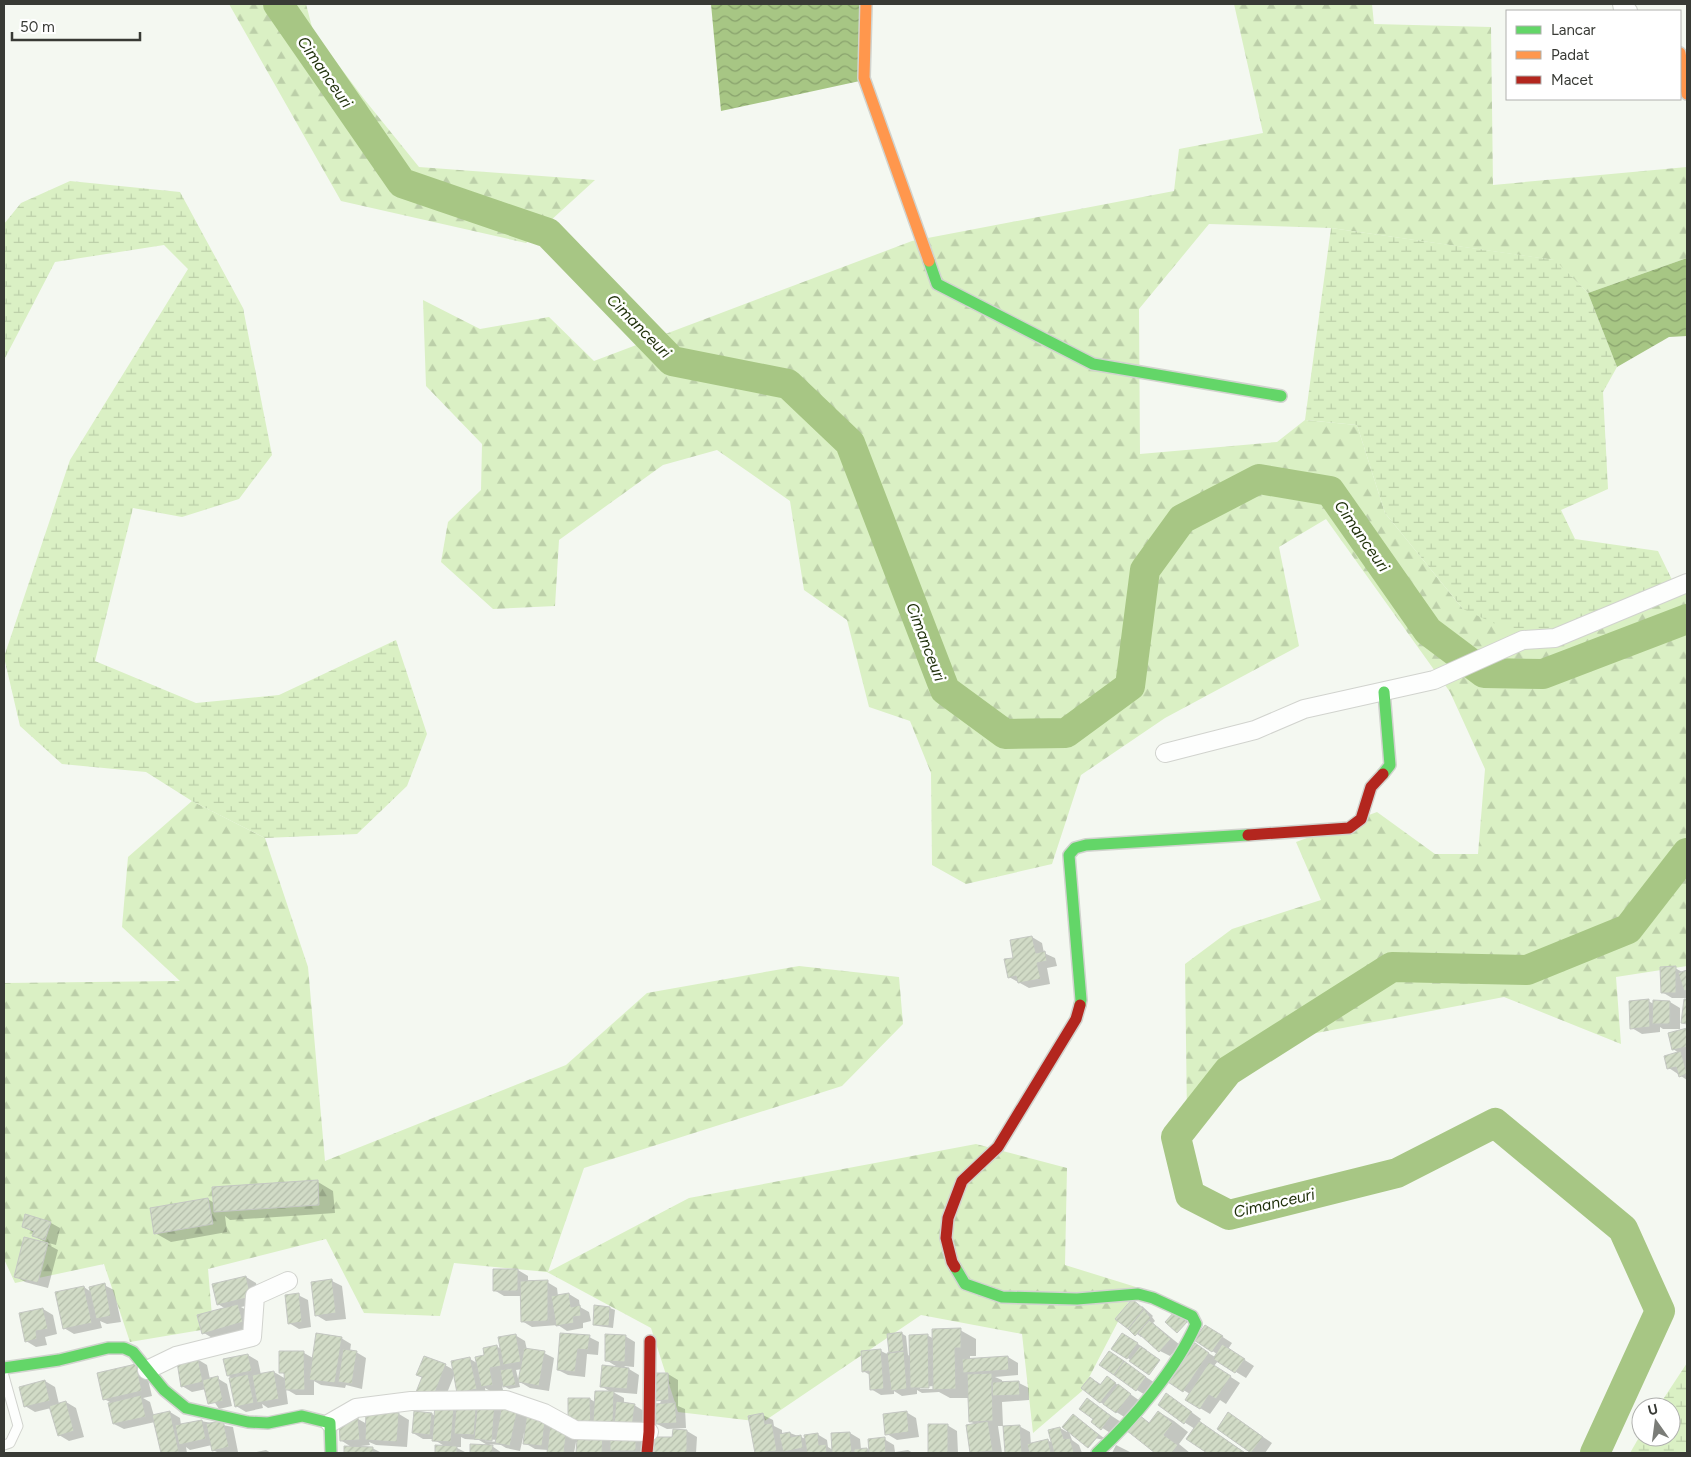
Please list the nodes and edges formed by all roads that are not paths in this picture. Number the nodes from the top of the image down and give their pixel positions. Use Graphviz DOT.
graph roads {
  1 [pos="866,4"];
  2 [pos="1681,59"];
  3 [pos="1687,94"];
  4 [pos="1282,396"];
  5 [pos="1687,583"];
  6 [pos="1384,692"];
  7 [pos="1165,753"];
  8 [pos="288,1281"];
  9 [pos="650,1341"];
  10 [pos="4,1368"];
  11 [pos="147,1370"];
  12 [pos="4,1376"];
  13 [pos="330,1423"];
  14 [pos="649,1432"];
  15 [pos="4,1445"];
  16 [pos="331,1453"];
  17 [pos="647,1453"];
  18 [pos="1096,1453"];
  1 -- 4 [label="street"];
  2 -- 3 [label="street"];
  5 -- 6 [label="street"];
  6 -- 7 [label="street"];
  6 -- 18 [label="street"];
  8 -- 11 [label="street"];
  9 -- 14 [label="street"];
  10 -- 11 [label="street"];
  11 -- 13 [label="street"];
  12 -- 15 [label="lane"];
  13 -- 14 [label="street"];
  13 -- 16 [label="street"];
  14 -- 17 [label="street"];
}
